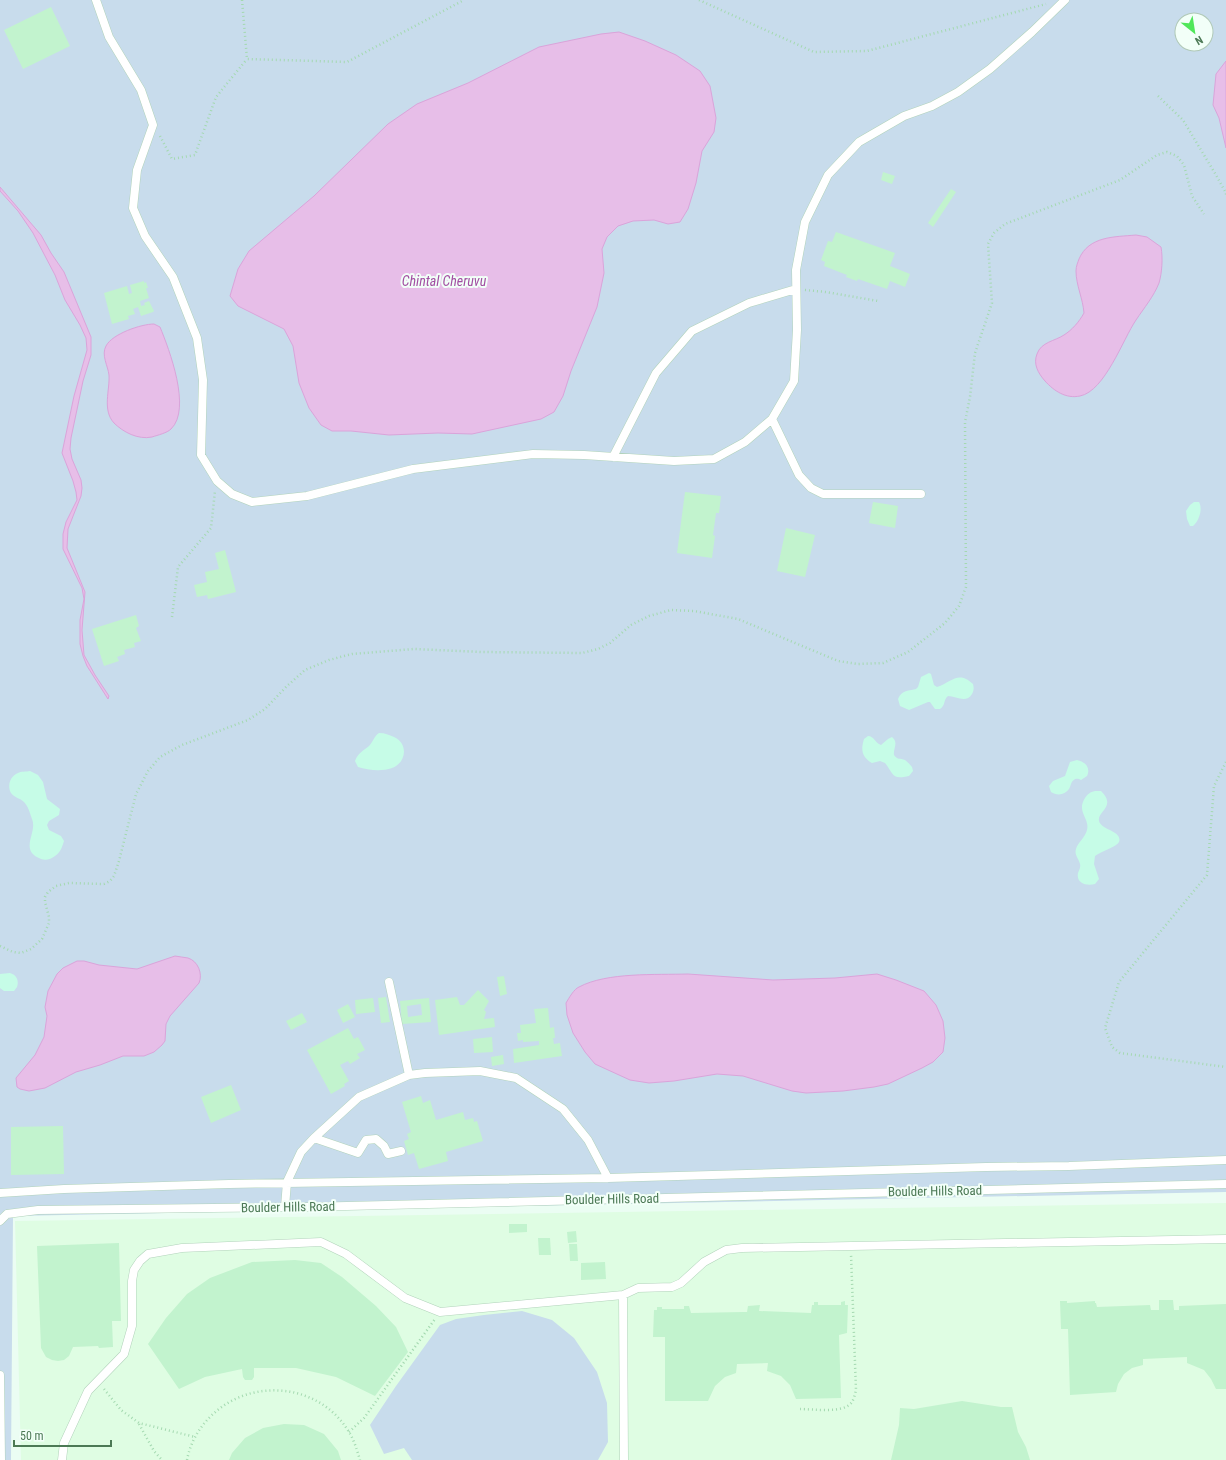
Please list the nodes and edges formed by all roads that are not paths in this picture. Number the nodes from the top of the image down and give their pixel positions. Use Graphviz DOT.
graph roads {
  1 [pos="96,0"];
  2 [pos="1065,0"];
  3 [pos="796,289"];
  4 [pos="772,419"];
  5 [pos="613,457"];
  6 [pos="921,494"];
  7 [pos="389,982"];
  8 [pos="409,1075"];
  9 [pos="314,1138"];
  10 [pos="401,1151"];
  11 [pos="1226,1160"];
  12 [pos="608,1178"];
  13 [pos="287,1182"];
  14 [pos="1226,1184"];
  15 [pos="0,1193"];
  16 [pos="285,1207"];
  17 [pos="0,1219"];
  18 [pos="1226,1239"];
  19 [pos="623,1295"];
  20 [pos="0,1375"];
  21 [pos="1,1460"];
  22 [pos="62,1460"];
  23 [pos="624,1460"];
  1 -- 5 [label="lane"];
  2 -- 3 [label="lane"];
  3 -- 4 [label="lane"];
  3 -- 5 [label="lane"];
  4 -- 5 [label="lane"];
  4 -- 6 [label="lane"];
  7 -- 8 [label="lane"];
  8 -- 9 [label="lane"];
  8 -- 12 [label="lane"];
  9 -- 10 [label="lane"];
  9 -- 13 [label="lane"];
  11 -- 12 [label="lane, Boulder Hills Road"];
  12 -- 13 [label="lane, Boulder Hills Road"];
  13 -- 15 [label="lane, Boulder Hills Road"];
  13 -- 16 [label="lane"];
  14 -- 16 [label="lane, Boulder Hills Road"];
  16 -- 17 [label="lane, Boulder Hills Road"];
  18 -- 19 [label="lane"];
  19 -- 22 [label="lane"];
  19 -- 23 [label="lane"];
  20 -- 21 [label="lane"];
}
